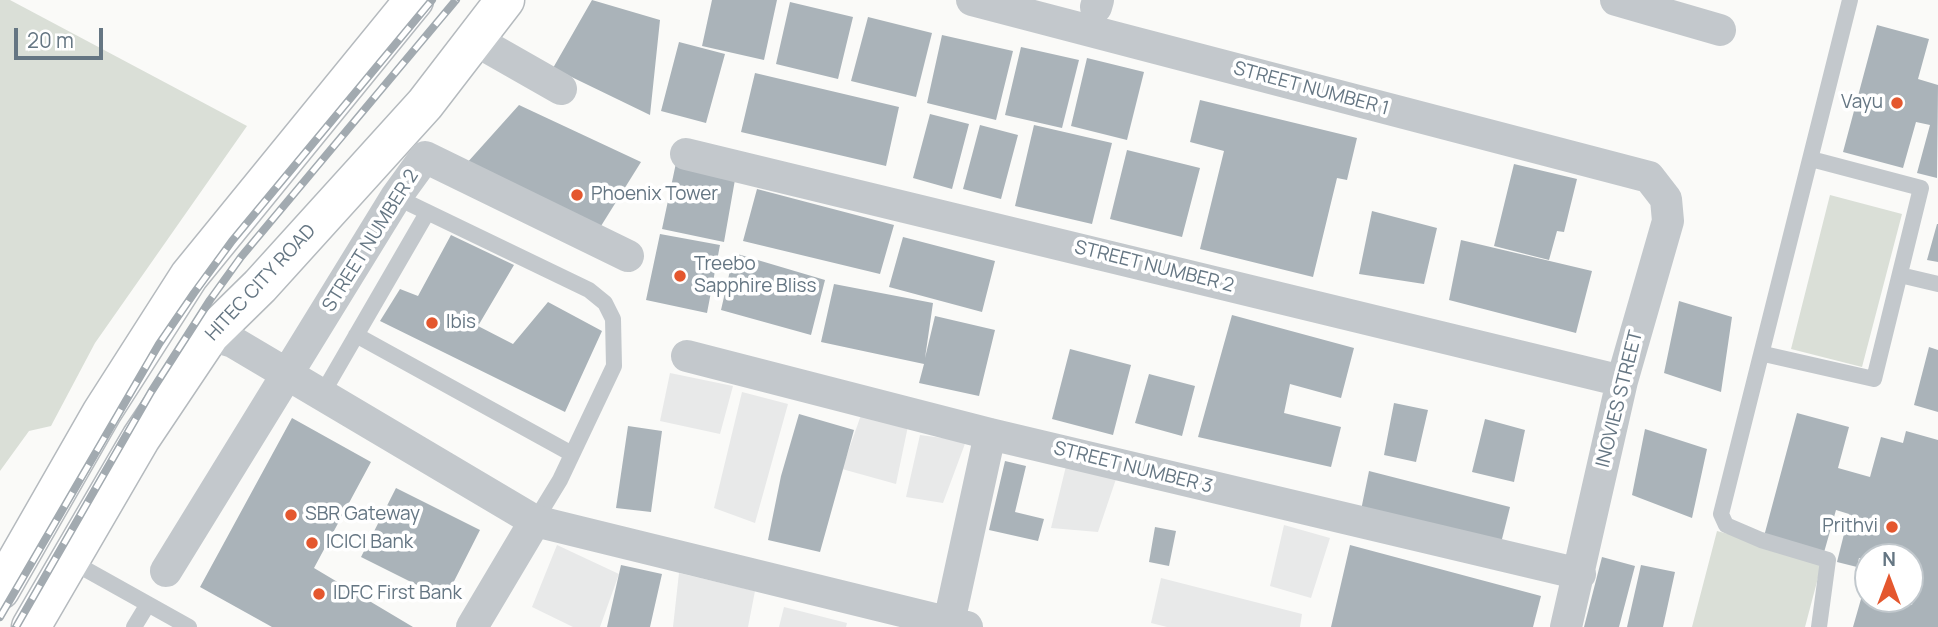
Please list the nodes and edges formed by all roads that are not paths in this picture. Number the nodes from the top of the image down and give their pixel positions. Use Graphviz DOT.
graph roads {
  1 [pos="414,0"];
  2 [pos="505,0"];
  3 [pos="972,0"];
  4 [pos="1616,0"];
  5 [pos="1850,0"];
  6 [pos="1720,30"];
  7 [pos="475,40"];
  8 [pos="561,89"];
  9 [pos="686,153"];
  10 [pos="1811,159"];
  11 [pos="1649,177"];
  12 [pos="396,197"];
  13 [pos="427,213"];
  14 [pos="624,248"];
  15 [pos="1900,275"];
  16 [pos="1938,284"];
  17 [pos="210,335"];
  18 [pos="356,335"];
  19 [pos="1764,354"];
  20 [pos="687,356"];
  21 [pos="286,375"];
  22 [pos="1622,381"];
  23 [pos="321,396"];
  24 [pos="990,434"];
  25 [pos="572,454"];
  26 [pos="535,520"];
  27 [pos="69,560"];
  28 [pos="166,571"];
  29 [pos="1580,574"];
  30 [pos="0,590"];
  31 [pos="148,604"];
  32 [pos="955,626"];
  33 [pos="31,627"];
  34 [pos="134,627"];
  35 [pos="189,627"];
  36 [pos="471,627"];
  37 [pos="1566,627"];
  38 [pos="1819,627"];
  1 -- 30 [label="main road"];
  2 -- 7 [label="main road, HITEC CITY ROAD"];
  3 -- 11 [label="street, STREET NUMBER 1"];
  4 -- 6 [label="street"];
  5 -- 10 [label="lane"];
  7 -- 8 [label="street"];
  7 -- 17 [label="main road, HITEC CITY ROAD"];
  9 -- 22 [label="street, STREET NUMBER 2"];
  10 -- 15 [label="lane"];
  10 -- 19 [label="lane"];
  11 -- 22 [label="street, INOVIES STREET"];
  12 -- 13 [label="lane"];
  12 -- 14 [label="street, STREET NUMBER 2"];
  12 -- 21 [label="street, STREET NUMBER 2"];
  13 -- 18 [label="lane"];
  13 -- 25 [label="lane"];
  15 -- 16 [label="lane"];
  15 -- 19 [label="lane"];
  17 -- 21 [label="street"];
  17 -- 27 [label="main road, HITEC CITY ROAD"];
  18 -- 23 [label="lane"];
  18 -- 25 [label="lane"];
  19 -- 38 [label="lane"];
  20 -- 24 [label="street, STREET NUMBER 3"];
  21 -- 23 [label="street"];
  21 -- 28 [label="street, STREET NUMBER 2"];
  22 -- 29 [label="street, INOVIES STREET"];
  23 -- 26 [label="street"];
  24 -- 29 [label="street, STREET NUMBER 3"];
  24 -- 32 [label="street"];
  25 -- 26 [label="lane"];
  26 -- 32 [label="street"];
  26 -- 36 [label="street"];
  27 -- 31 [label="lane"];
  27 -- 33 [label="main road, HITEC CITY ROAD"];
  29 -- 37 [label="street, INOVIES STREET"];
  31 -- 34 [label="lane"];
  31 -- 35 [label="lane"];
}
